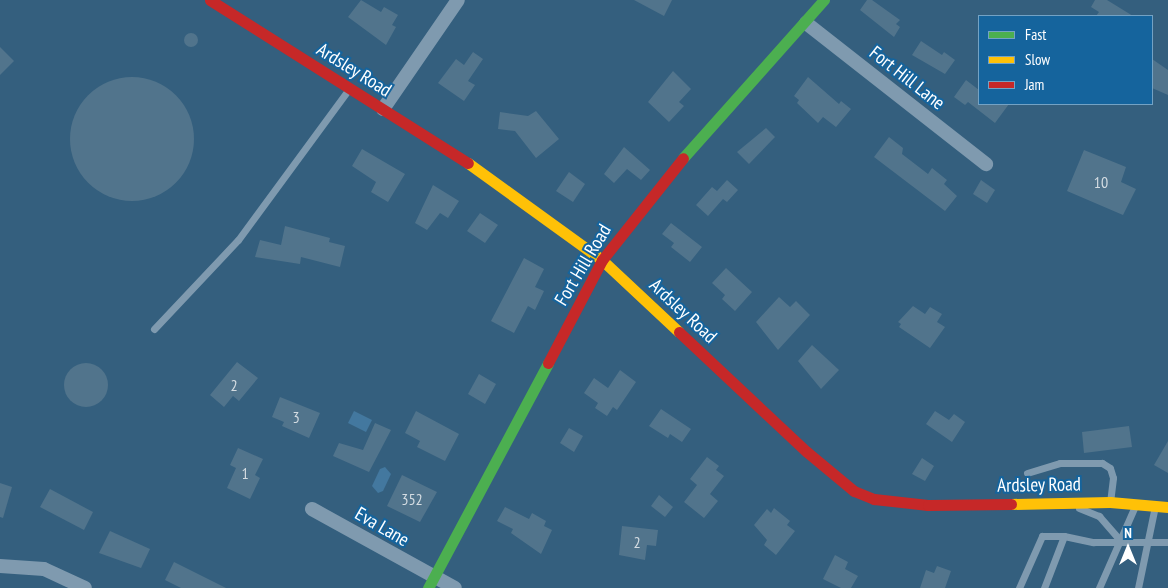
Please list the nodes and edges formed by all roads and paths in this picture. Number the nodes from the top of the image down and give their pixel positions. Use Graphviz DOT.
graph roads {
  1 [pos="210,0"];
  2 [pos="458,0"];
  3 [pos="824,0"];
  4 [pos="806,23"];
  5 [pos="349,89"];
  6 [pos="383,109"];
  7 [pos="986,164"];
  8 [pos="602,260"];
  9 [pos="154,329"];
  10 [pos="1027,473"];
  11 [pos="1062,502"];
  12 [pos="1110,502"];
  13 [pos="1136,504"];
  14 [pos="1155,505"];
  15 [pos="1168,507"];
  16 [pos="312,509"];
  17 [pos="1064,536"];
  18 [pos="1119,540"];
  19 [pos="1147,541"];
  20 [pos="1168,542"];
  21 [pos="0,566"];
  22 [pos="430,583"];
  23 [pos="85,588"];
  24 [pos="455,588"];
  25 [pos="1019,588"];
  26 [pos="1044,588"];
  27 [pos="1098,588"];
  28 [pos="1138,588"];
  1 -- 5 [label="main road, Ardsley Road"];
  2 -- 6 [label="street"];
  3 -- 4 [label="main road, Fort Hill Road"];
  4 -- 7 [label="street, Fort Hill Lane"];
  4 -- 8 [label="main road, Fort Hill Road"];
  5 -- 6 [label="main road, Ardsley Road"];
  5 -- 9 [label="lane"];
  6 -- 8 [label="main road, Ardsley Road"];
  8 -- 11 [label="main road, Ardsley Road"];
  8 -- 22 [label="main road, Fort Hill Road"];
  10 -- 12 [label="lane"];
  11 -- 12 [label="main road, Ardsley Road"];
  11 -- 18 [label="lane"];
  12 -- 13 [label="main road, Ardsley Road"];
  13 -- 14 [label="main road, Ardsley Road"];
  13 -- 18 [label="lane"];
  14 -- 15 [label="main road, Ardsley Road"];
  14 -- 19 [label="lane"];
  16 -- 22 [label="street, Eva Lane"];
  17 -- 18 [label="lane"];
  17 -- 25 [label="lane"];
  17 -- 26 [label="lane"];
  18 -- 19 [label="lane"];
  18 -- 27 [label="lane"];
  19 -- 20 [label="lane"];
  19 -- 28 [label="lane"];
  21 -- 23 [label="street"];
  22 -- 24 [label="street, Eva Lane"];
}
